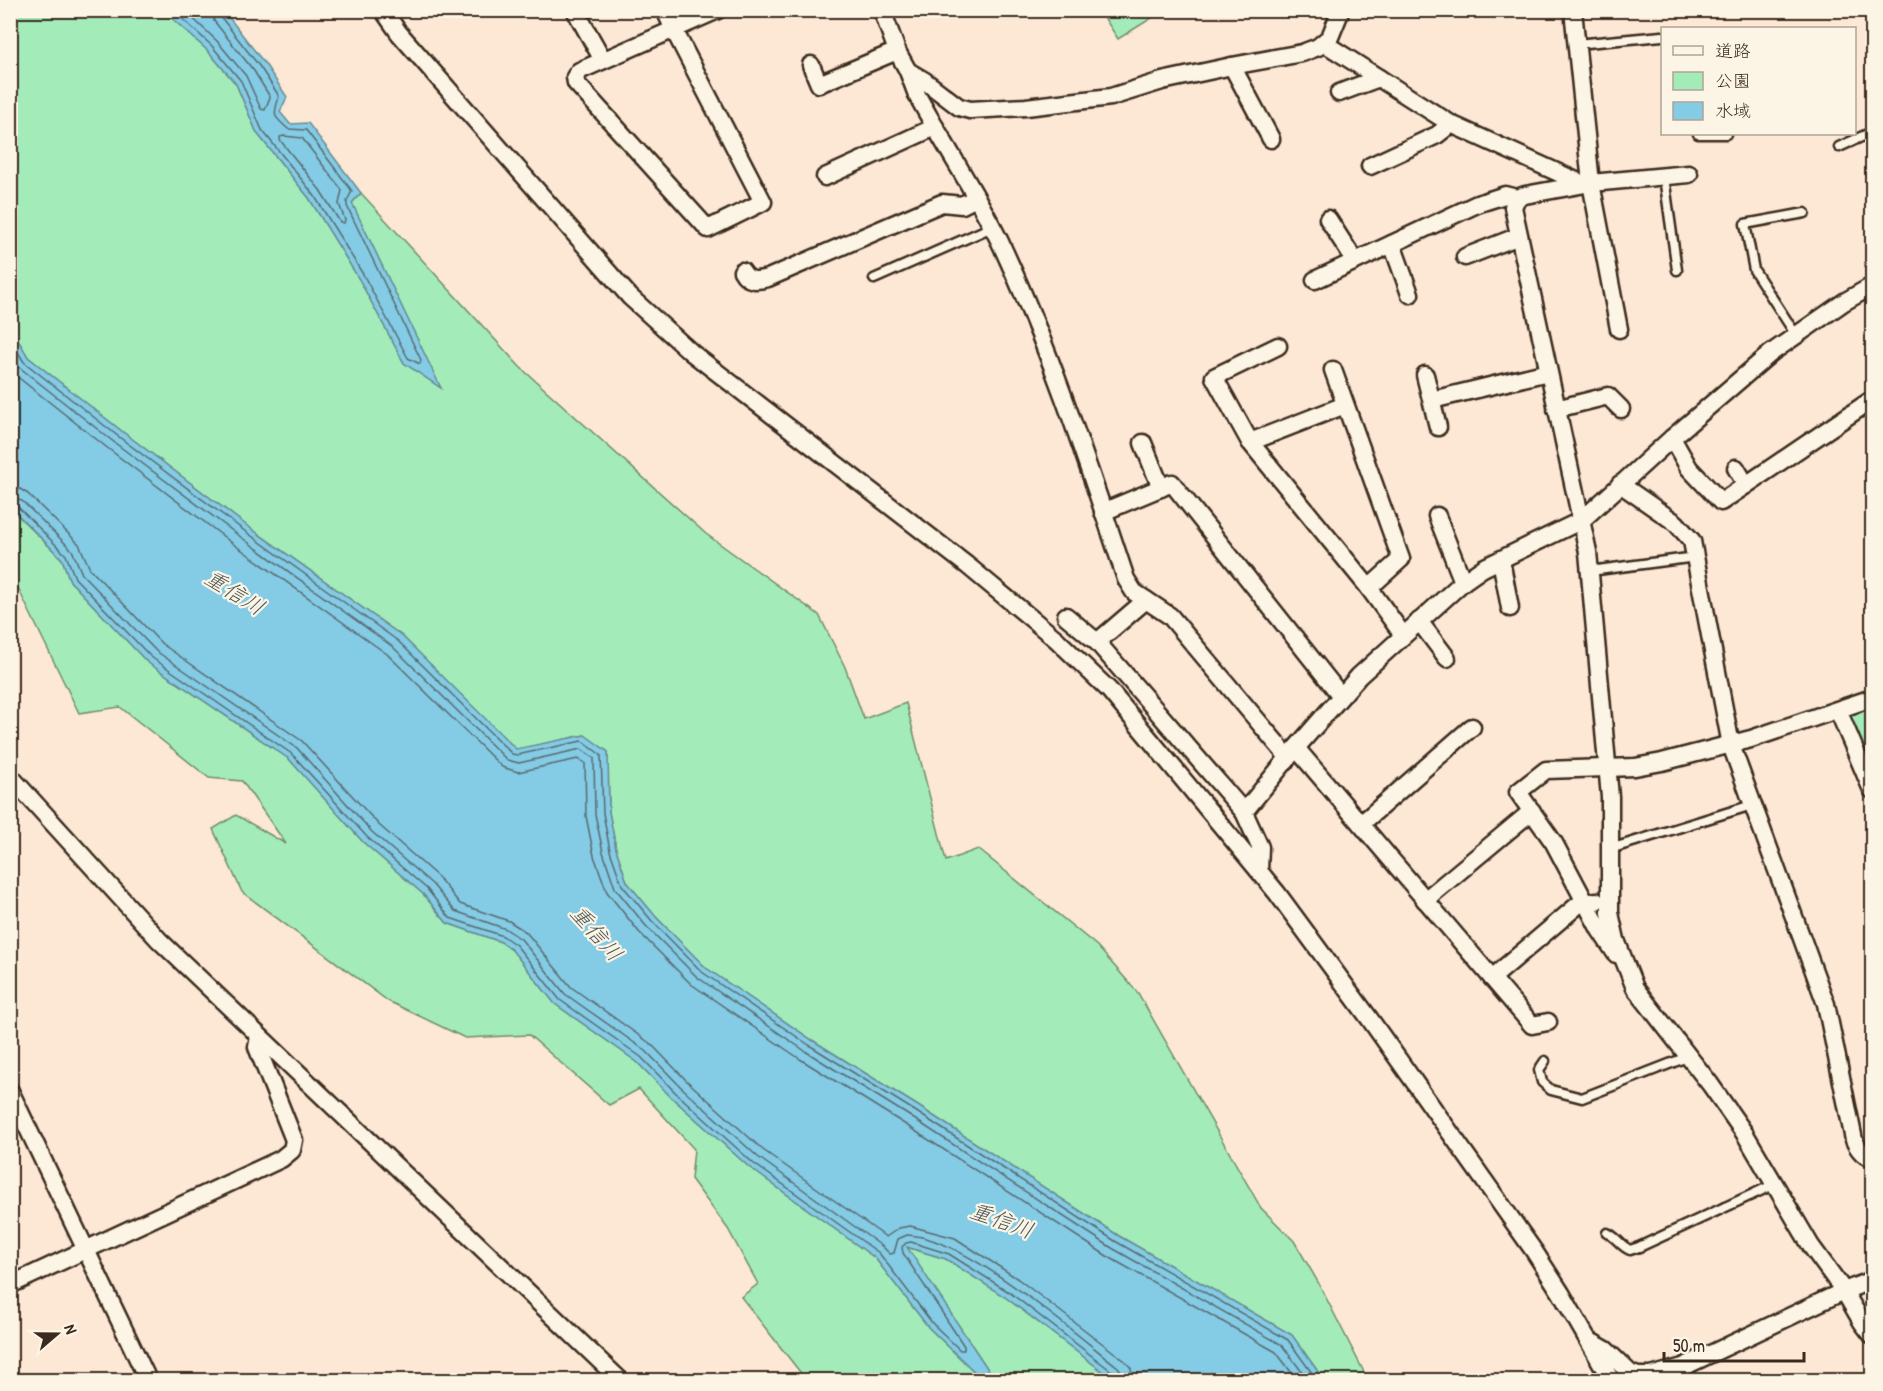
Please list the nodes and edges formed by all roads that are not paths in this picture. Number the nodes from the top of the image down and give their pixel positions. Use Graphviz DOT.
graph roads {
  1 [pos="383,10"];
  2 [pos="575,10"];
  3 [pos="664,10"];
  4 [pos="718,10"];
  5 [pos="882,10"];
  6 [pos="1341,10"];
  7 [pos="1573,10"];
  8 [pos="674,30"];
  9 [pos="1661,36"];
  10 [pos="1324,43"];
  11 [pos="1576,44"];
  12 [pos="897,51"];
  13 [pos="603,60"];
  14 [pos="811,65"];
  15 [pos="1232,66"];
  16 [pos="908,71"];
  17 [pos="1379,78"];
  18 [pos="1339,93"];
  19 [pos="1451,123"];
  20 [pos="935,127"];
  21 [pos="1872,132"];
  22 [pos="1271,139"];
  23 [pos="1839,147"];
  24 [pos="1370,166"];
  25 [pos="832,168"];
  26 [pos="1689,174"];
  27 [pos="1664,177"];
  28 [pos="1587,184"];
  29 [pos="976,198"];
  30 [pos="1516,198"];
  31 [pos="1805,213"];
  32 [pos="1328,219"];
  33 [pos="992,227"];
  34 [pos="1519,237"];
  35 [pos="1392,244"];
  36 [pos="1465,257"];
  37 [pos="1355,261"];
  38 [pos="1677,270"];
  39 [pos="742,271"];
  40 [pos="874,279"];
  41 [pos="1315,280"];
  42 [pos="1872,286"];
  43 [pos="1410,294"];
  44 [pos="1619,329"];
  45 [pos="1796,335"];
  46 [pos="1278,346"];
  47 [pos="1333,370"];
  48 [pos="1548,372"];
  49 [pos="1425,375"];
  50 [pos="1431,400"];
  51 [pos="1870,401"];
  52 [pos="1345,405"];
  53 [pos="1556,409"];
  54 [pos="1621,409"];
  55 [pos="1438,427"];
  56 [pos="1672,438"];
  57 [pos="1250,442"];
  58 [pos="1143,443"];
  59 [pos="1736,468"];
  60 [pos="1620,484"];
  61 [pos="1746,485"];
  62 [pos="1161,488"];
  63 [pos="1103,512"];
  64 [pos="1437,516"];
  65 [pos="1582,520"];
  66 [pos="1697,557"];
  67 [pos="1501,560"];
  68 [pos="1590,571"];
  69 [pos="1463,582"];
  70 [pos="1369,588"];
  71 [pos="1146,600"];
  72 [pos="1510,608"];
  73 [pos="1066,616"];
  74 [pos="1419,621"];
  75 [pos="1403,635"];
  76 [pos="1097,642"];
  77 [pos="1447,658"];
  78 [pos="1341,696"];
  79 [pos="1872,698"];
  80 [pos="1838,710"];
  81 [pos="1472,727"];
  82 [pos="1731,745"];
  83 [pos="1292,752"];
  84 [pos="1608,767"];
  85 [pos="10,776"];
  86 [pos="1872,790"];
  87 [pos="1752,805"];
  88 [pos="1532,811"];
  89 [pos="1244,812"];
  90 [pos="1361,824"];
  91 [pos="1609,849"];
  92 [pos="1259,871"];
  93 [pos="1609,888"];
  94 [pos="1425,900"];
  95 [pos="1586,903"];
  96 [pos="1625,961"];
  97 [pos="1492,978"];
  98 [pos="1548,1022"];
  99 [pos="259,1037"];
  100 [pos="1688,1056"];
  101 [pos="1545,1061"];
  102 [pos="10,1091"];
  103 [pos="1872,1158"];
  104 [pos="1775,1184"];
  105 [pos="1606,1233"];
  106 [pos="87,1250"];
  107 [pos="1872,1280"];
  108 [pos="10,1285"];
  109 [pos="1844,1291"];
  110 [pos="1872,1335"];
  111 [pos="1589,1341"];
  112 [pos="148,1380"];
  113 [pos="620,1380"];
  114 [pos="1611,1380"];
  1 -- 92 [label="street"];
  2 -- 13 [label="street"];
  3 -- 8 [label="street"];
  4 -- 8 [label="street"];
  5 -- 12 [label="street"];
  6 -- 10 [label="street"];
  7 -- 11 [label="street"];
  8 -- 13 [label="street"];
  8 -- 13 [label="street"];
  9 -- 11 [label="lane"];
  10 -- 15 [label="street"];
  10 -- 17 [label="street"];
  11 -- 28 [label="street"];
  12 -- 14 [label="street"];
  12 -- 16 [label="street"];
  15 -- 16 [label="street"];
  15 -- 22 [label="street"];
  16 -- 20 [label="street"];
  17 -- 18 [label="street"];
  17 -- 19 [label="street"];
  19 -- 24 [label="street"];
  19 -- 28 [label="street"];
  20 -- 25 [label="street"];
  20 -- 29 [label="street"];
  21 -- 23 [label="lane"];
  26 -- 27 [label="street"];
  27 -- 28 [label="street"];
  27 -- 38 [label="lane"];
  28 -- 30 [label="street"];
  28 -- 44 [label="street"];
  29 -- 33 [label="street"];
  29 -- 39 [label="street"];
  30 -- 34 [label="street"];
  30 -- 35 [label="street"];
  31 -- 45 [label="lane"];
  32 -- 37 [label="street"];
  33 -- 40 [label="lane"];
  33 -- 63 [label="street"];
  34 -- 36 [label="street"];
  34 -- 48 [label="street"];
  35 -- 37 [label="street"];
  35 -- 43 [label="street"];
  37 -- 41 [label="street"];
  42 -- 45 [label="street"];
  45 -- 56 [label="street"];
  46 -- 57 [label="street"];
  47 -- 52 [label="street"];
  48 -- 50 [label="street"];
  48 -- 53 [label="street"];
  49 -- 50 [label="street"];
  50 -- 55 [label="street"];
  51 -- 61 [label="street"];
  52 -- 57 [label="street"];
  52 -- 70 [label="street"];
  53 -- 54 [label="street"];
  53 -- 65 [label="street"];
  56 -- 60 [label="street"];
  56 -- 61 [label="street"];
  57 -- 70 [label="street"];
  58 -- 62 [label="street"];
  59 -- 61 [label="street"];
  60 -- 65 [label="street"];
  60 -- 66 [label="street"];
  62 -- 63 [label="street"];
  62 -- 78 [label="street"];
  63 -- 71 [label="street"];
  64 -- 69 [label="street"];
  65 -- 67 [label="street"];
  65 -- 68 [label="street"];
  66 -- 68 [label="lane"];
  66 -- 82 [label="street"];
  67 -- 69 [label="street"];
  67 -- 72 [label="street"];
  68 -- 84 [label="street"];
  69 -- 74 [label="street"];
  70 -- 75 [label="street"];
  71 -- 76 [label="street"];
  71 -- 83 [label="street"];
  73 -- 76 [label="street"];
  74 -- 75 [label="street"];
  74 -- 77 [label="street"];
  75 -- 78 [label="street"];
  76 -- 89 [label="street"];
  78 -- 83 [label="street"];
  79 -- 80 [label="street"];
  80 -- 82 [label="street"];
  80 -- 86 [label="street"];
  81 -- 90 [label="street"];
  82 -- 84 [label="street"];
  82 -- 87 [label="street"];
  83 -- 89 [label="street"];
  83 -- 90 [label="street"];
  84 -- 88 [label="street"];
  84 -- 91 [label="street"];
  85 -- 99 [label="street"];
  87 -- 91 [label="lane"];
  87 -- 103 [label="street"];
  88 -- 94 [label="street"];
  88 -- 95 [label="street"];
  89 -- 92 [label="street"];
  90 -- 94 [label="street"];
  91 -- 93 [label="street"];
  92 -- 111 [label="street"];
  93 -- 95 [label="street"];
  93 -- 96 [label="street"];
  94 -- 97 [label="street"];
  95 -- 96 [label="street"];
  95 -- 97 [label="street"];
  96 -- 100 [label="street"];
  97 -- 98 [label="street"];
  99 -- 106 [label="street"];
  99 -- 113 [label="street"];
  100 -- 101 [label="lane"];
  100 -- 104 [label="street"];
  102 -- 106 [label="street"];
  104 -- 105 [label="lane"];
  104 -- 109 [label="street"];
  106 -- 108 [label="street"];
  106 -- 112 [label="street"];
  107 -- 109 [label="street"];
  109 -- 110 [label="street"];
  109 -- 111 [label="street"];
  111 -- 114 [label="street"];
}
